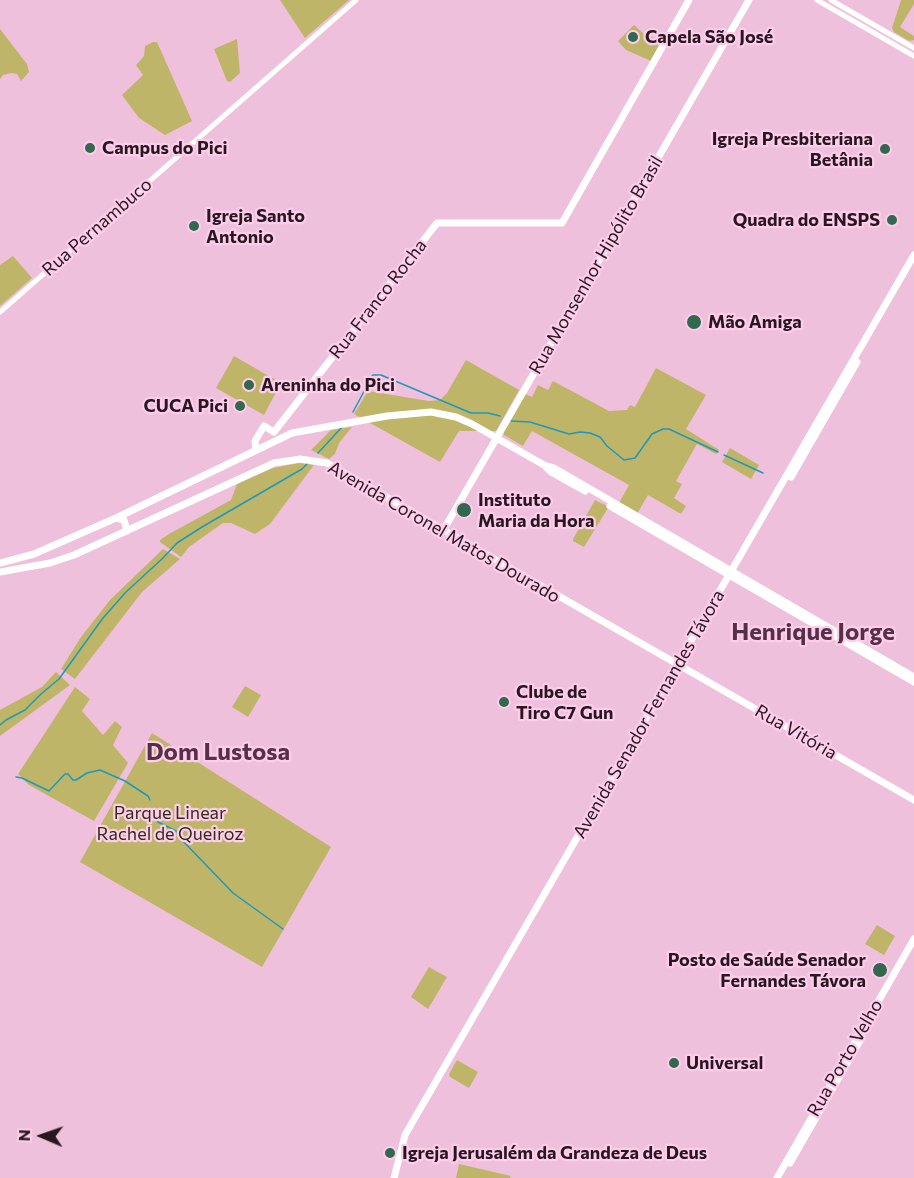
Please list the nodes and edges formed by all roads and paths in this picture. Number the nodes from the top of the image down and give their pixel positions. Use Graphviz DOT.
graph roads {
  1 [pos="356,0"];
  2 [pos="689,0"];
  3 [pos="749,0"];
  4 [pos="818,0"];
  5 [pos="834,2"];
  6 [pos="833,9"];
  7 [pos="914,48"];
  8 [pos="914,56"];
  9 [pos="914,255"];
  10 [pos="914,263"];
  11 [pos="0,312"];
  12 [pos="497,438"];
  13 [pos="256,450"];
  14 [pos="157,498"];
  15 [pos="160,514"];
  16 [pos="116,518"];
  17 [pos="127,531"];
  18 [pos="443,531"];
  19 [pos="0,562"];
  20 [pos="0,572"];
  21 [pos="732,575"];
  22 [pos="822,627"];
  23 [pos="679,665"];
  24 [pos="914,677"];
  25 [pos="914,682"];
  26 [pos="914,800"];
  27 [pos="914,939"];
  28 [pos="914,948"];
  29 [pos="906,958"];
  30 [pos="396,1178"];
  31 [pos="777,1178"];
  32 [pos="782,1178"];
  1 -- 11 [label="street, Rua Pernambuco"];
  2 -- 13 [label="main road, Rua Franco Rocha"];
  3 -- 12 [label="main road, Rua Monsenhor Hipólito Brasil"];
  4 -- 6 [label="street"];
  5 -- 6 [label="street"];
  5 -- 7 [label="street"];
  6 -- 8 [label="street"];
  9 -- 21 [label="main road, Avenida Senador Fernandes Távora"];
  10 -- 21 [label="main road, Avenida Senador Fernandes Távora"];
  12 -- 13 [label="main road"];
  12 -- 18 [label="main road, Rua Monsenhor Hipólito Brasil"];
  12 -- 21 [label="main road"];
  13 -- 14 [label="main road"];
  14 -- 15 [label="main road"];
  14 -- 16 [label="main road"];
  15 -- 17 [label="main road, Avenida Coronel Matos Dourado"];
  15 -- 18 [label="main road, Avenida Coronel Matos Dourado"];
  16 -- 17 [label="main road"];
  16 -- 19 [label="main road"];
  17 -- 20 [label="main road, Avenida Coronel Matos Dourado"];
  18 -- 23 [label="main road, Avenida Coronel Matos Dourado"];
  21 -- 22 [label="main road"];
  21 -- 23 [label="main road, Avenida Senador Fernandes Távora"];
  22 -- 24 [label="main road"];
  22 -- 25 [label="main road"];
  23 -- 26 [label="main road, Rua Vitória"];
  23 -- 30 [label="main road, Avenida Senador Fernandes Távora"];
  27 -- 29 [label="main road, Rua Porto Velho"];
  28 -- 29 [label="main road, Rua Porto Velho"];
  29 -- 31 [label="main road, Rua Porto Velho"];
  29 -- 32 [label="main road, Rua Porto Velho"];
}
